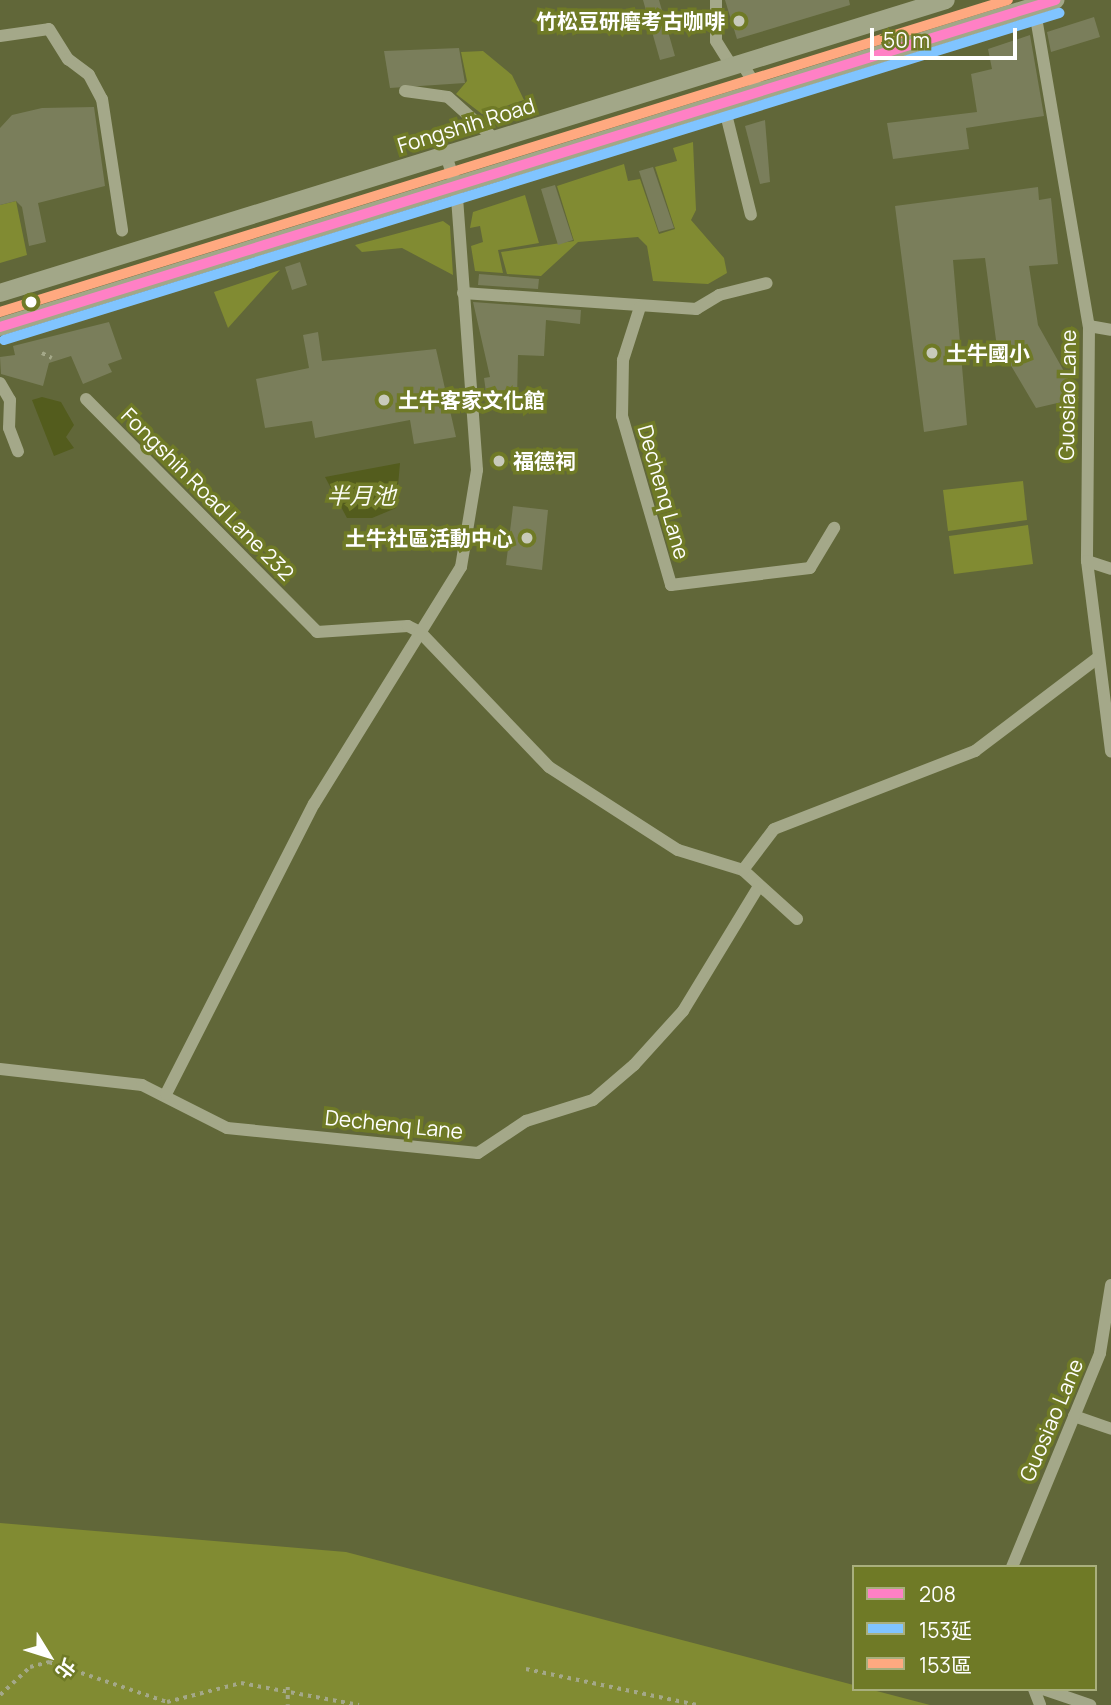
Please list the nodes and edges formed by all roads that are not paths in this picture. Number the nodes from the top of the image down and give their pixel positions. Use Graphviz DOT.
graph roads {
  1 [pos="716,0"];
  2 [pos="946,0"];
  3 [pos="1055,0"];
  4 [pos="1034,3"];
  5 [pos="909,5"];
  6 [pos="0,36"];
  7 [pos="736,63"];
  8 [pos="405,91"];
  9 [pos="759,91"];
  10 [pos="723,102"];
  11 [pos="496,140"];
  12 [pos="446,155"];
  13 [pos="456,186"];
  14 [pos="751,215"];
  15 [pos="122,230"];
  16 [pos="767,282"];
  17 [pos="0,293"];
  18 [pos="463,293"];
  19 [pos="640,307"];
  20 [pos="1089,326"];
  21 [pos="0,327"];
  22 [pos="1111,330"];
  23 [pos="0,383"];
  24 [pos="86,399"];
  25 [pos="18,451"];
  26 [pos="834,528"];
  27 [pos="1087,561"];
  28 [pos="1111,569"];
  29 [pos="420,632"];
  30 [pos="1096,659"];
  31 [pos="1109,728"];
  32 [pos="1111,751"];
  33 [pos="743,870"];
  34 [pos="759,886"];
  35 [pos="797,919"];
  36 [pos="0,1069"];
  37 [pos="166,1094"];
  38 [pos="1111,1284"];
  39 [pos="1074,1416"];
  40 [pos="1111,1429"];
  41 [pos="1013,1565"];
  42 [pos="1049,1691"];
  43 [pos="1090,1705"];
  1 -- 7 [label="street"];
  2 -- 5 [label="main road, Fongshih Road"];
  3 -- 4 [label="main road"];
  4 -- 9 [label="main road"];
  4 -- 20 [label="street, Guosiao Lane"];
  5 -- 7 [label="main road, Fongshih Road"];
  6 -- 15 [label="street"];
  7 -- 9 [label="street"];
  7 -- 11 [label="main road, Fongshih Road"];
  8 -- 11 [label="street"];
  9 -- 10 [label="main road"];
  10 -- 13 [label="main road"];
  10 -- 14 [label="street"];
  11 -- 12 [label="main road, Fongshih Road"];
  12 -- 13 [label="street"];
  12 -- 17 [label="main road, Fongshih Road"];
  13 -- 18 [label="street"];
  13 -- 21 [label="main road"];
  16 -- 19 [label="street"];
  18 -- 19 [label="street"];
  18 -- 29 [label="street"];
  19 -- 26 [label="street, Dechenq Lane"];
  20 -- 22 [label="street"];
  20 -- 27 [label="street, Guosiao Lane"];
  23 -- 25 [label="street"];
  24 -- 29 [label="street, Fongshih Road Lane 232"];
  27 -- 28 [label="street"];
  27 -- 30 [label="street, Guosiao Lane"];
  29 -- 33 [label="street"];
  29 -- 37 [label="street"];
  30 -- 31 [label="street, Guosiao Lane"];
  30 -- 33 [label="street"];
  31 -- 32 [label="street, Guosiao Lane"];
  33 -- 34 [label="street"];
  34 -- 35 [label="street"];
  34 -- 37 [label="street, Dechenq Lane"];
  36 -- 37 [label="street, Dechenq Lane"];
  38 -- 39 [label="street, Guosiao Lane"];
  39 -- 40 [label="street"];
  39 -- 41 [label="street, Guosiao Lane"];
  42 -- 43 [label="street"];
}
